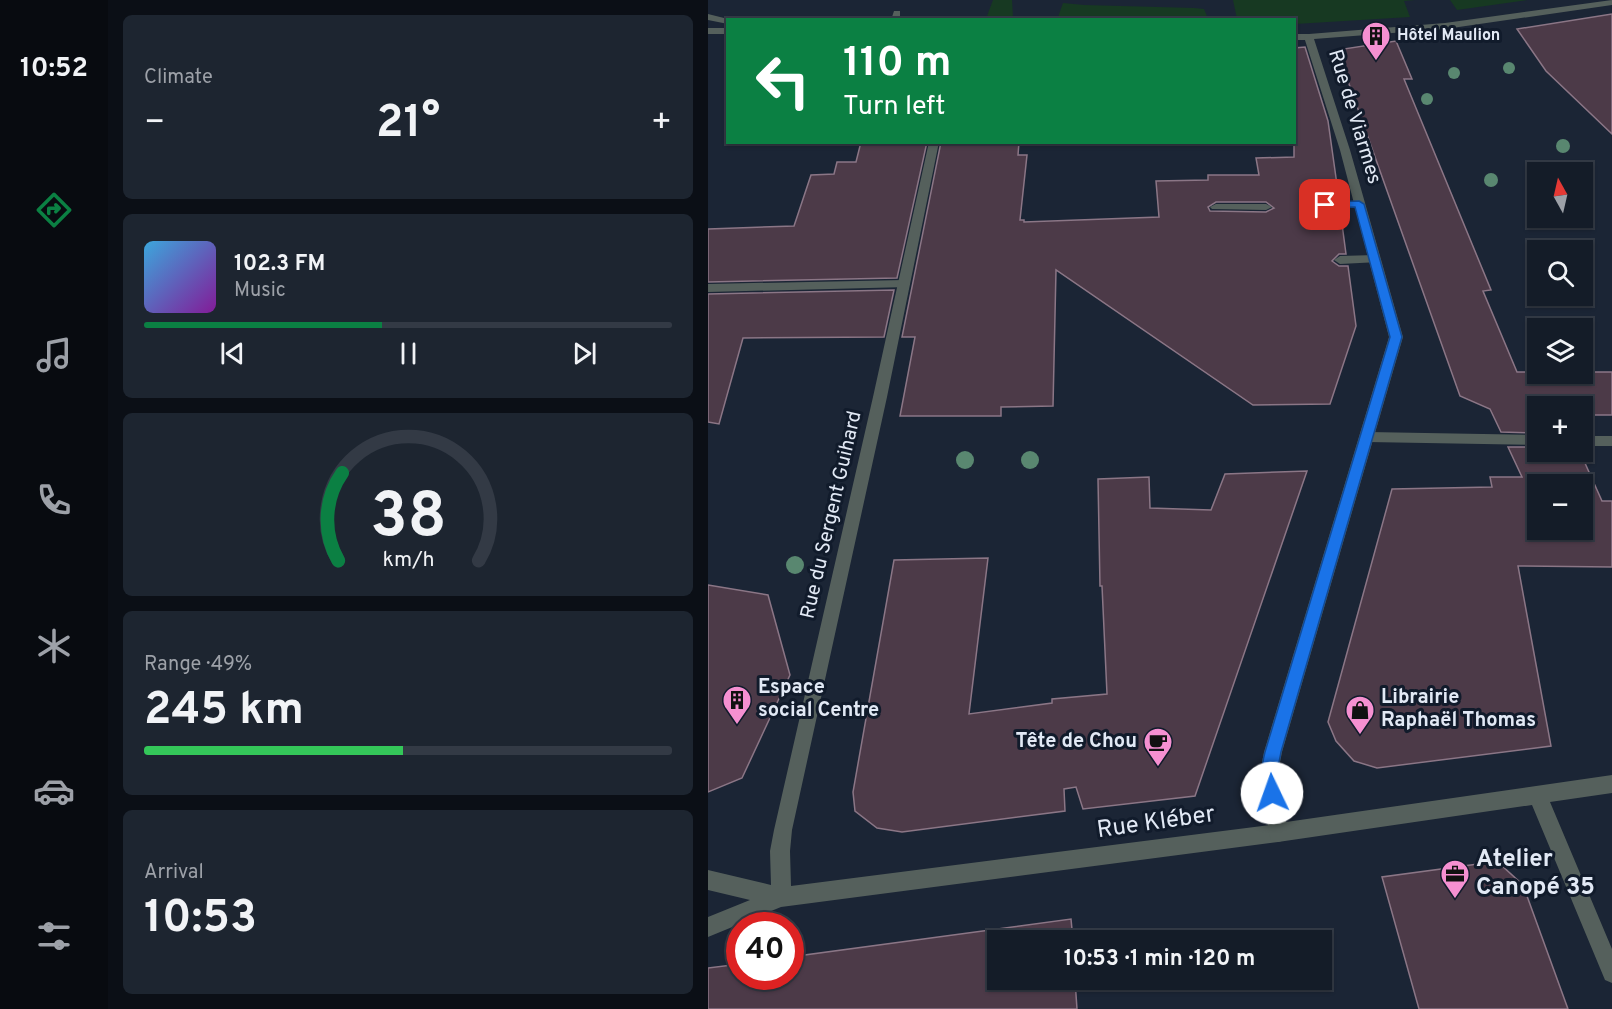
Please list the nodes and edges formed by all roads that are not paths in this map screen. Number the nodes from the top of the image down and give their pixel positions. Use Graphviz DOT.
graph roads {
  1 [pos="1612,2"];
  2 [pos="708,17"];
  3 [pos="726,21"];
  4 [pos="708,31"];
  5 [pos="726,31"];
  6 [pos="1302,37"];
  7 [pos="934,144"];
  8 [pos="1359,204"];
  9 [pos="1325,205"];
  10 [pos="1216,207"];
  11 [pos="1266,207"];
  12 [pos="1375,259"];
  13 [pos="1340,260"];
  14 [pos="904,284"];
  15 [pos="708,288"];
  16 [pos="1368,437"];
  17 [pos="1527,440"];
  18 [pos="1593,441"];
  19 [pos="1612,441"];
  20 [pos="1612,784"];
  21 [pos="1537,795"];
  22 [pos="1278,832"];
  23 [pos="708,880"];
  24 [pos="781,897"];
  25 [pos="708,927"];
  26 [pos="1612,973"];
  1 -- 6 [label="street"];
  2 -- 3 [label="street"];
  4 -- 5 [label="street"];
  6 -- 8 [label="street, Rue de Viarmes"];
  7 -- 14 [label="street, Rue du Sergent Guihard"];
  8 -- 9 [label="street"];
  8 -- 12 [label="street, Rue de Viarmes"];
  10 -- 11 [label="street"];
  12 -- 13 [label="street"];
  12 -- 16 [label="street, Rue de Viarmes"];
  14 -- 15 [label="street"];
  14 -- 24 [label="street, Rue du Sergent Guihard"];
  16 -- 17 [label="street"];
  16 -- 22 [label="street, Rue de Viarmes"];
  18 -- 19 [label="street"];
  20 -- 21 [label="street, Rue Kléber"];
  21 -- 22 [label="street, Rue Kléber"];
  21 -- 26 [label="street"];
  22 -- 24 [label="street, Rue Kléber"];
  23 -- 24 [label="street, Rue Kléber"];
  24 -- 25 [label="street, Rue Kléber"];
}
